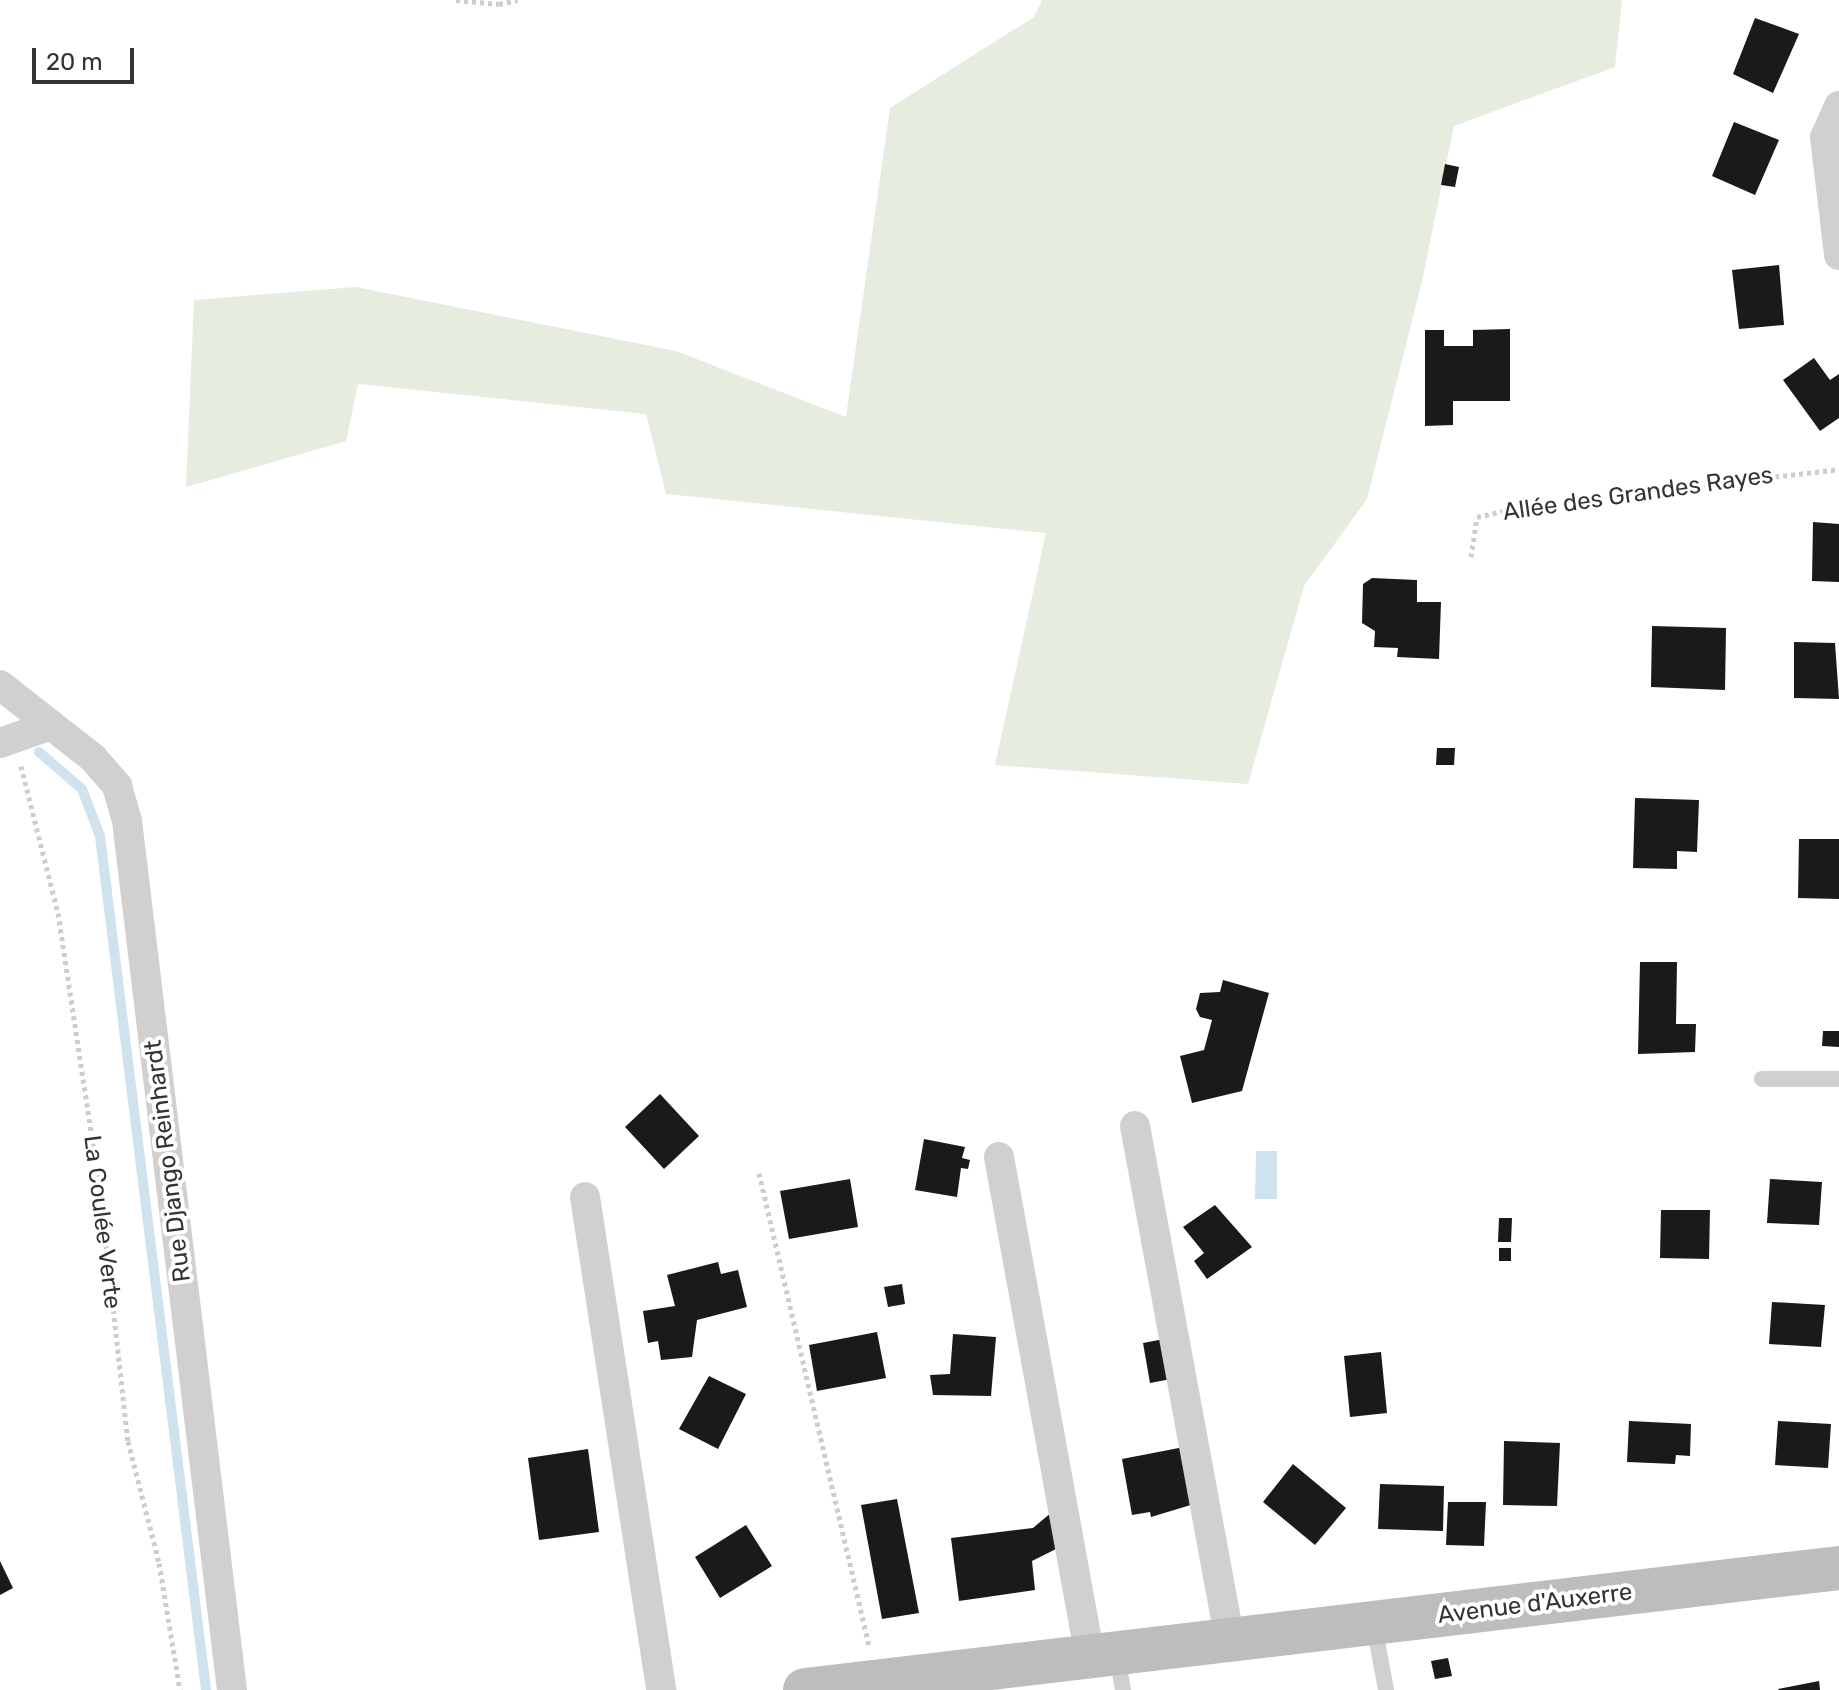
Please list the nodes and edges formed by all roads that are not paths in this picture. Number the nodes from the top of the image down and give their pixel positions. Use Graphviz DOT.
graph roads {
  1 [pos="1839,106"];
  2 [pos="1839,255"];
  3 [pos="0,685"];
  4 [pos="51,725"];
  5 [pos="9,749"];
  6 [pos="1762,1079"];
  7 [pos="1839,1079"];
  8 [pos="1135,1126"];
  9 [pos="999,1157"];
  10 [pos="585,1197"];
  11 [pos="1839,1568"];
  12 [pos="1374,1623"];
  13 [pos="1230,1641"];
  14 [pos="1110,1667"];
  15 [pos="232,1690"];
  16 [pos="661,1690"];
  17 [pos="805,1690"];
  18 [pos="1386,1690"];
  1 -- 2 [label="street"];
  3 -- 4 [label="street, Rue Django Reinhardt"];
  4 -- 5 [label="street"];
  4 -- 15 [label="street, Rue Django Reinhardt"];
  6 -- 7 [label="lane"];
  8 -- 13 [label="street"];
  9 -- 14 [label="street"];
  10 -- 16 [label="street"];
  11 -- 12 [label="main road, Avenue d'Auxerre"];
  12 -- 13 [label="main road, Avenue d'Auxerre"];
  12 -- 18 [label="lane"];
  13 -- 14 [label="main road, Avenue d'Auxerre"];
  14 -- 17 [label="main road, Avenue d'Auxerre"];
}
